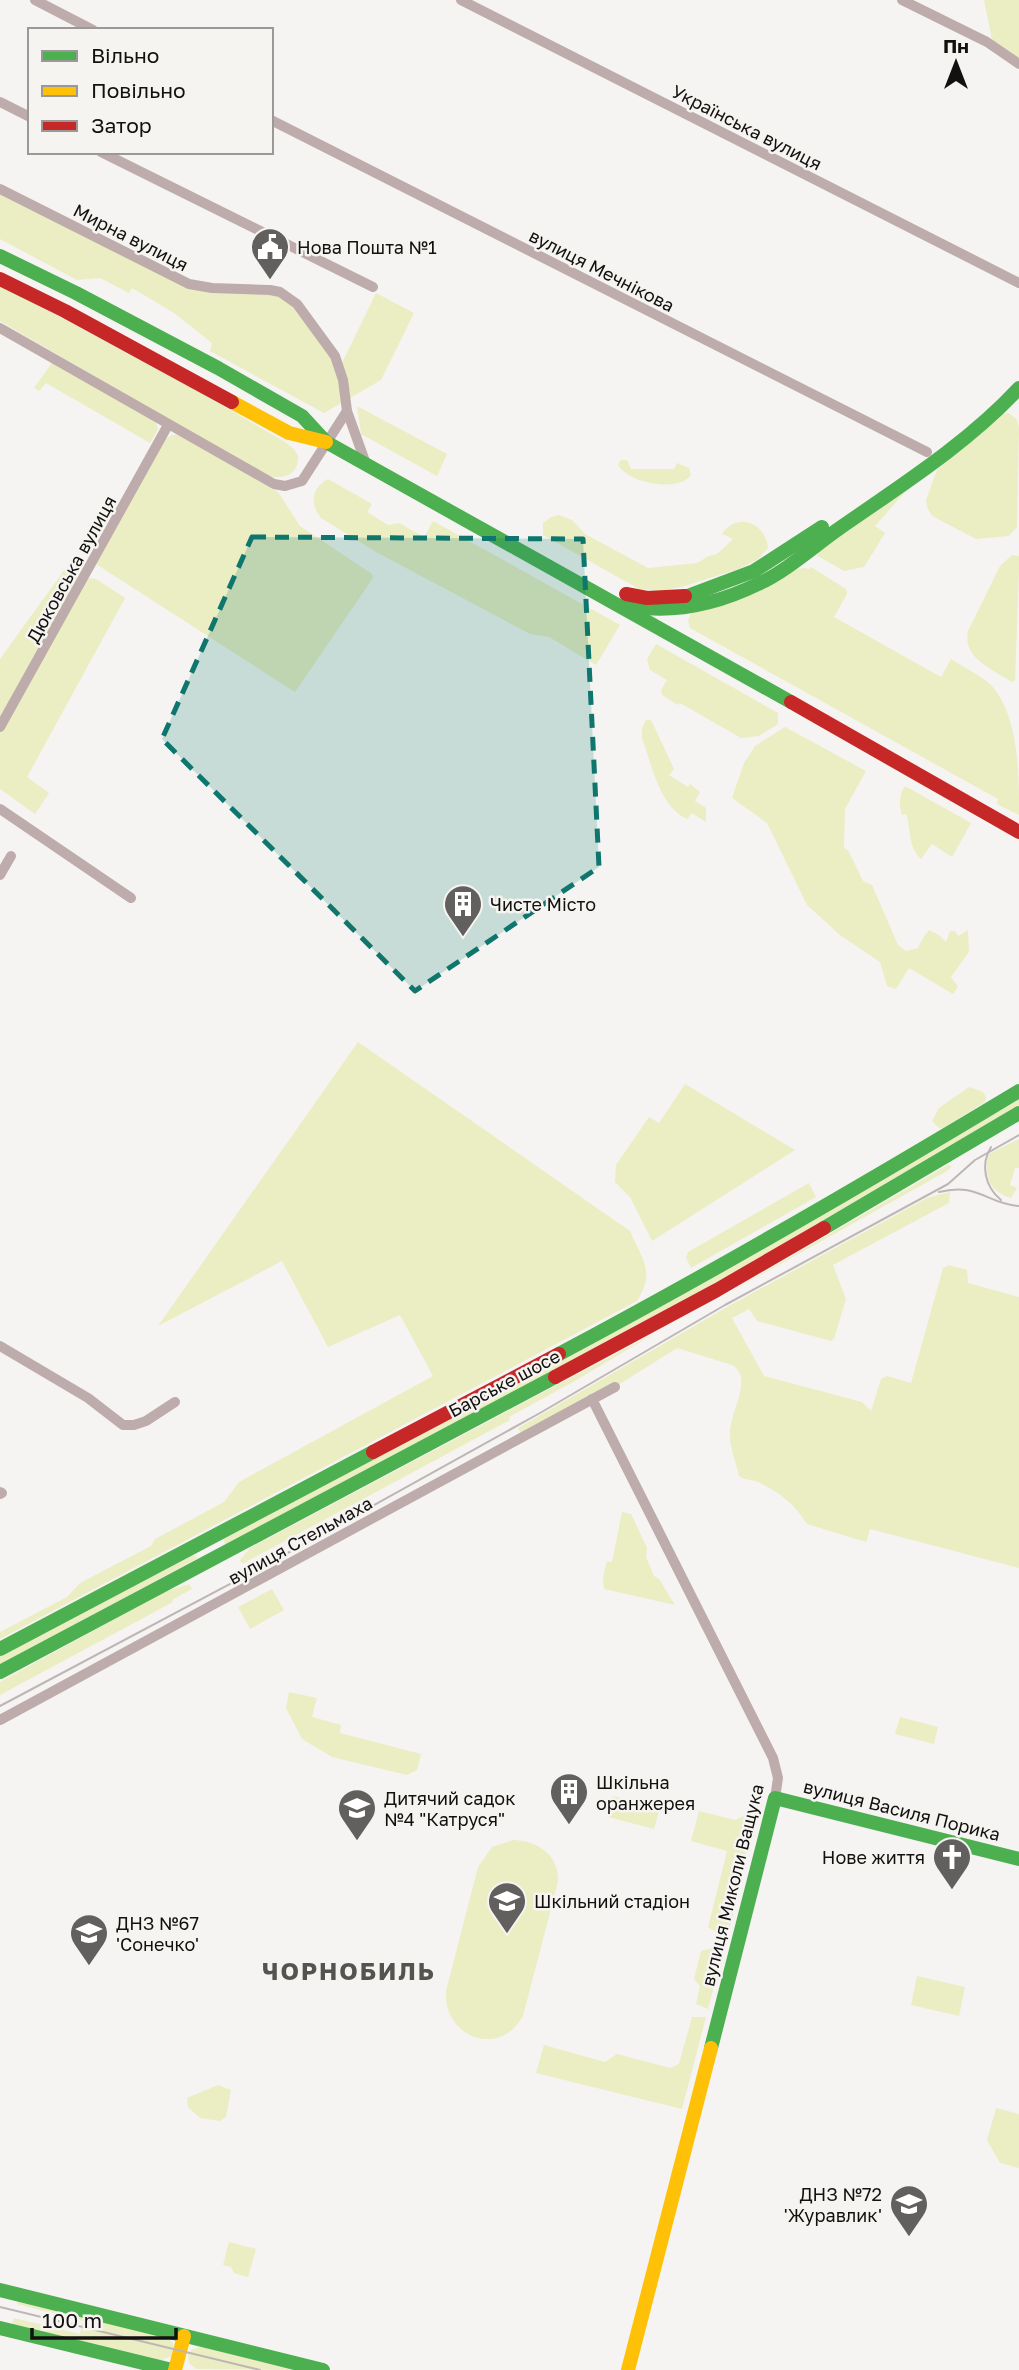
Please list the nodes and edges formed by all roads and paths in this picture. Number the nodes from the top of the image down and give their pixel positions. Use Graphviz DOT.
graph roads {
  1 [pos="35,0"];
  2 [pos="461,0"];
  3 [pos="902,0"];
  4 [pos="89,28"];
  5 [pos="1019,64"];
  6 [pos="0,102"];
  7 [pos="28,116"];
  8 [pos="273,121"];
  9 [pos="105,154"];
  10 [pos="0,189"];
  11 [pos="0,257"];
  12 [pos="0,279"];
  13 [pos="1019,283"];
  14 [pos="373,287"];
  15 [pos="0,328"];
  16 [pos="1019,388"];
  17 [pos="347,411"];
  18 [pos="168,425"];
  19 [pos="966,436"];
  20 [pos="327,442"];
  21 [pos="923,450"];
  22 [pos="366,464"];
  23 [pos="582,583"];
  24 [pos="689,596"];
  25 [pos="616,603"];
  26 [pos="665,611"];
  27 [pos="659,629"];
  28 [pos="0,727"];
  29 [pos="0,809"];
  30 [pos="1018,831"];
  31 [pos="11,856"];
  32 [pos="0,875"];
  33 [pos="131,898"];
  34 [pos="1019,1091"];
  35 [pos="1019,1113"];
  36 [pos="0,1346"];
  37 [pos="615,1387"];
  38 [pos="592,1399"];
  39 [pos="174,1402"];
  40 [pos="206,1541"];
  41 [pos="216,1559"];
  42 [pos="0,1648"];
  43 [pos="0,1672"];
  44 [pos="0,1720"];
  45 [pos="775,1798"];
  46 [pos="1019,1859"];
  47 [pos="0,2290"];
  48 [pos="0,2328"];
  49 [pos="184,2336"];
  50 [pos="174,2370"];
  51 [pos="323,2370"];
  52 [pos="628,2370"];
  1 -- 4 [label="street"];
  2 -- 13 [label="street, Українська вулиця"];
  3 -- 5 [label="street"];
  6 -- 7 [label="street"];
  8 -- 21 [label="street, вулиця Мечнікова"];
  9 -- 14 [label="street"];
  10 -- 17 [label="street, Мирна вулиця"];
  11 -- 20 [label="main road"];
  12 -- 20 [label="main road"];
  15 -- 18 [label="street"];
  16 -- 19 [label="main road"];
  17 -- 20 [label="street"];
  17 -- 22 [label="street, Мирна вулиця"];
  18 -- 20 [label="street"];
  18 -- 28 [label="street, Дюковська вулиця"];
  19 -- 21 [label="main road"];
  19 -- 26 [label="main road"];
  20 -- 22 [label="main road"];
  21 -- 24 [label="main road"];
  22 -- 23 [label="main road"];
  23 -- 24 [label="main road"];
  23 -- 25 [label="main road"];
  24 -- 26 [label="main road"];
  25 -- 26 [label="main road"];
  25 -- 27 [label="main road"];
  26 -- 27 [label="main road"];
  27 -- 30 [label="main road"];
  29 -- 33 [label="street"];
  31 -- 32 [label="street"];
  34 -- 40 [label="main road"];
  35 -- 41 [label="main road, Барське шосе"];
  36 -- 39 [label="street"];
  37 -- 38 [label="street, вулиця Стельмаха"];
  38 -- 44 [label="street, вулиця Стельмаха"];
  38 -- 45 [label="street, вулиця Миколи Ващука"];
  40 -- 41 [label="main road"];
  40 -- 42 [label="main road"];
  41 -- 43 [label="main road, Барське шосе"];
  45 -- 46 [label="main road, вулиця Василя Порика"];
  45 -- 52 [label="main road, вулиця Миколи Ващука"];
  47 -- 49 [label="main road"];
  48 -- 50 [label="main road"];
  49 -- 50 [label="main road"];
  49 -- 51 [label="main road"];
}
